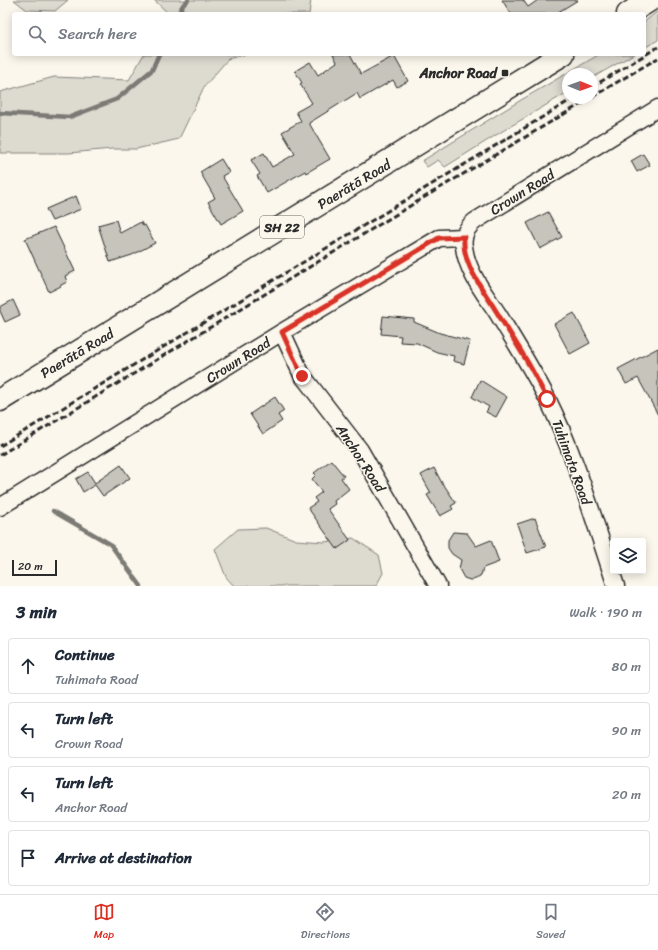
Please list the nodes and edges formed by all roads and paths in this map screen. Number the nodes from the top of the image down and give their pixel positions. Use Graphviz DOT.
graph roads {
  1 [pos="650,0"];
  2 [pos="631,12"];
  3 [pos="560,56"];
  4 [pos="658,108"];
  5 [pos="464,237"];
  6 [pos="282,332"];
  7 [pos="0,400"];
  8 [pos="0,508"];
  9 [pos="438,586"];
  10 [pos="616,586"];
  1 -- 2 [label="highway"];
  3 -- 7 [label="highway, Paerātā Road / SH 22"];
  4 -- 5 [label="street, Crown Road"];
  5 -- 6 [label="street, Crown Road"];
  5 -- 10 [label="street, Tuhimata Road"];
  6 -- 8 [label="street, Crown Road"];
  6 -- 9 [label="street, Anchor Road"];
}
